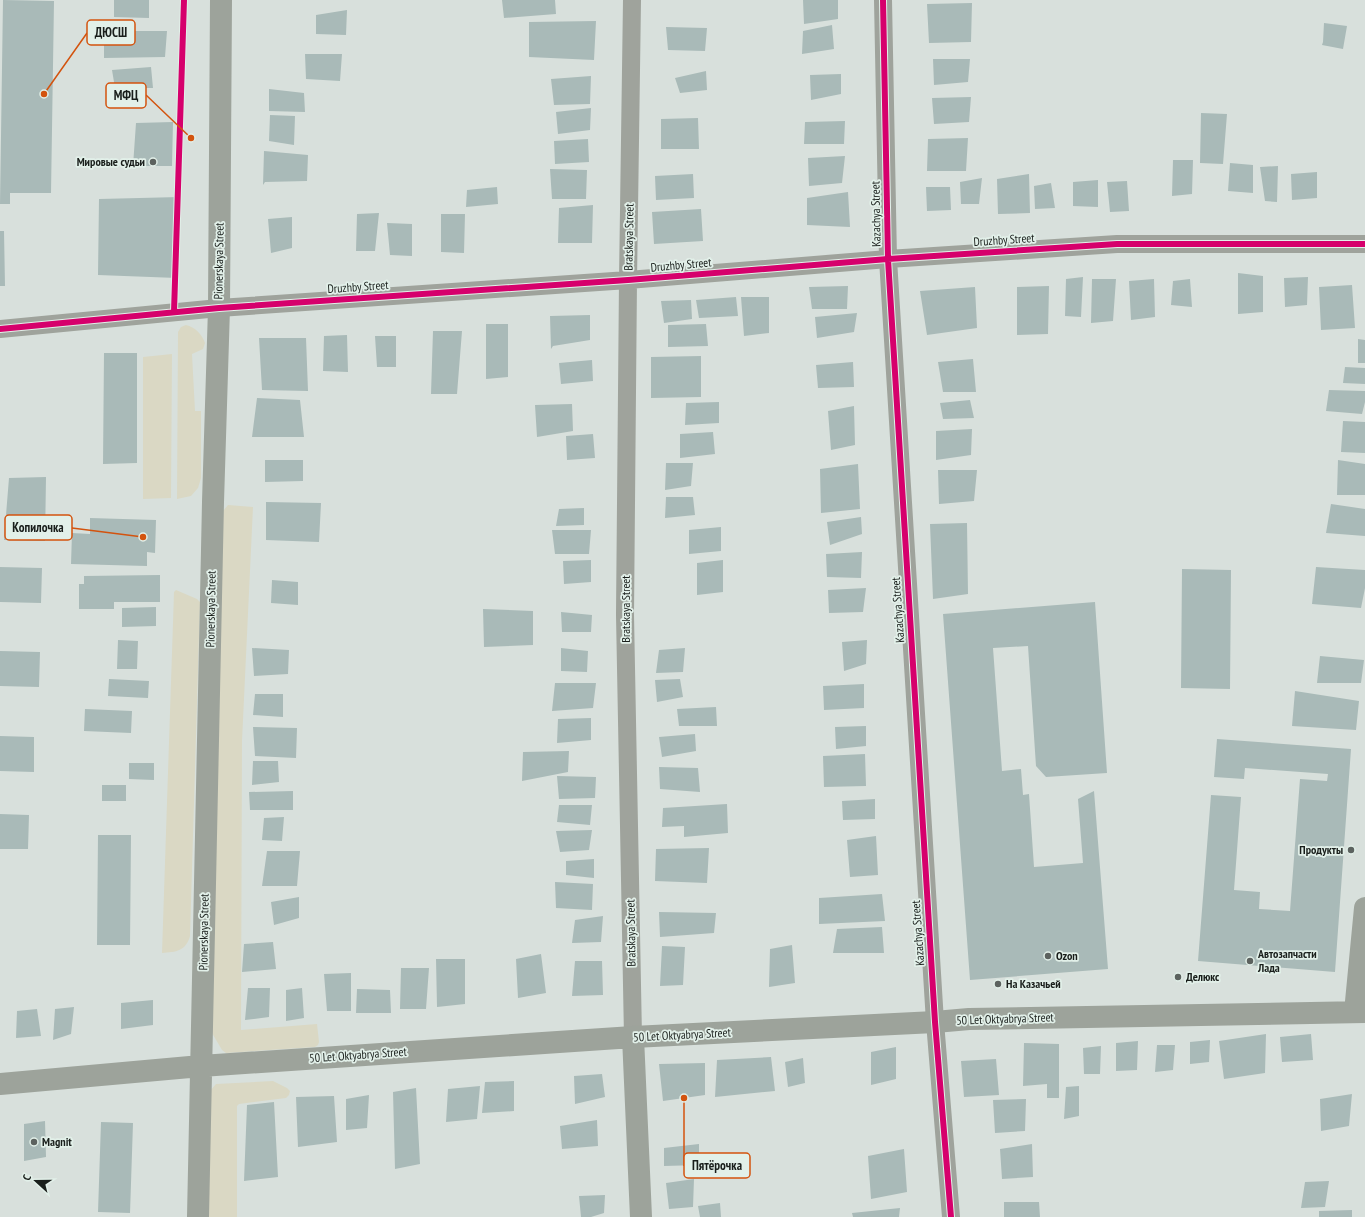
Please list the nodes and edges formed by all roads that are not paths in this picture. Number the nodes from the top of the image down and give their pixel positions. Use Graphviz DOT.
graph roads {
  1 [pos="222,0"];
  2 [pos="632,0"];
  3 [pos="883,0"];
  4 [pos="1365,244"];
  5 [pos="888,259"];
  6 [pos="628,280"];
  7 [pos="219,308"];
  8 [pos="0,329"];
  9 [pos="1365,908"];
  10 [pos="1362,1014"];
  11 [pos="935,1022"];
  12 [pos="634,1037"];
  13 [pos="201,1066"];
  14 [pos="0,1084"];
  15 [pos="198,1217"];
  16 [pos="641,1217"];
  17 [pos="951,1217"];
  1 -- 7 [label="main road, Pionerskaya Street"];
  2 -- 6 [label="street, Bratskaya Street"];
  3 -- 5 [label="street, Kazachya Street"];
  4 -- 5 [label="street, Druzhby Street"];
  5 -- 6 [label="street, Druzhby Street"];
  5 -- 11 [label="street, Kazachya Street"];
  6 -- 7 [label="street, Druzhby Street"];
  6 -- 12 [label="street, Bratskaya Street"];
  7 -- 8 [label="street, Druzhby Street"];
  7 -- 13 [label="main road, Pionerskaya Street"];
  9 -- 10 [label="main road"];
  10 -- 11 [label="main road, 50 Let Oktyabrya Street"];
  11 -- 12 [label="main road, 50 Let Oktyabrya Street"];
  11 -- 17 [label="street, Kazachya Street"];
  12 -- 13 [label="main road, 50 Let Oktyabrya Street"];
  12 -- 16 [label="main road, Bratskaya Street"];
  13 -- 14 [label="main road, 50 Let Oktyabrya Street"];
  13 -- 15 [label="main road, Pionerskaya Street"];
}
